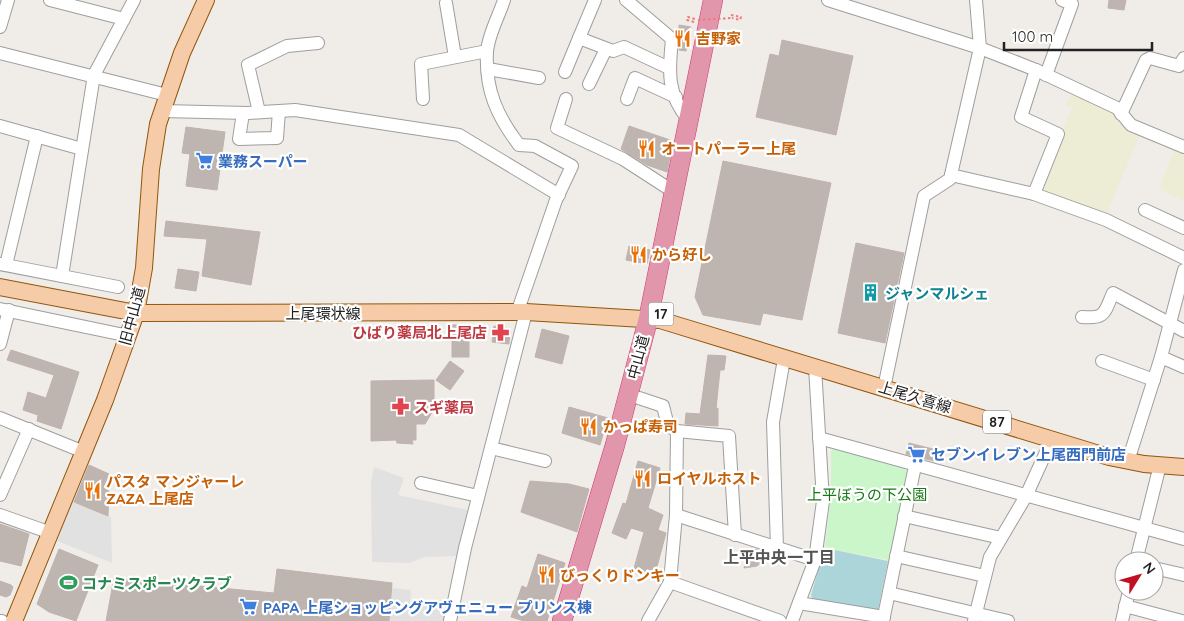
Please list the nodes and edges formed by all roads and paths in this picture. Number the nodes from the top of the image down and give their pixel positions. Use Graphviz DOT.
graph roads {
  1 [pos="8,0"];
  2 [pos="50,0"];
  3 [pos="134,0"];
  4 [pos="504,0"];
  5 [pos="595,0"];
  6 [pos="626,0"];
  7 [pos="713,0"];
  8 [pos="828,0"];
  9 [pos="976,0"];
  10 [pos="983,0"];
  11 [pos="1062,0"];
  12 [pos="202,1"];
  13 [pos="76,3"];
  14 [pos="446,3"];
  15 [pos="729,11"];
  16 [pos="124,19"];
  17 [pos="697,21"];
  18 [pos="0,27"];
  19 [pos="579,38"];
  20 [pos="318,42"];
  21 [pos="606,48"];
  22 [pos="983,49"];
  23 [pos="487,51"];
  24 [pos="0,53"];
  25 [pos="455,57"];
  26 [pos="1184,58"];
  27 [pos="669,68"];
  28 [pos="488,69"];
  29 [pos="565,72"];
  30 [pos="1041,72"];
  31 [pos="94,75"];
  32 [pos="539,78"];
  33 [pos="589,84"];
  34 [pos="167,96"];
  35 [pos="676,97"];
  36 [pos="423,99"];
  37 [pos="566,99"];
  38 [pos="627,99"];
  39 [pos="162,111"];
  40 [pos="279,111"];
  41 [pos="259,112"];
  42 [pos="243,113"];
  43 [pos="1122,114"];
  44 [pos="689,120"];
  45 [pos="0,126"];
  46 [pos="37,136"];
  47 [pos="1183,145"];
  48 [pos="82,149"];
  49 [pos="951,174"];
  50 [pos="674,192"];
  51 [pos="559,194"];
  52 [pos="1034,194"];
  53 [pos="1145,210"];
  54 [pos="1184,228"];
  55 [pos="1184,258"];
  56 [pos="3,265"];
  57 [pos="1184,270"];
  58 [pos="62,276"];
  59 [pos="0,287"];
  60 [pos="118,288"];
  61 [pos="1181,289"];
  62 [pos="4,309"];
  63 [pos="136,313"];
  64 [pos="521,313"];
  65 [pos="1082,317"];
  66 [pos="654,320"];
  67 [pos="1169,323"];
  68 [pos="1184,331"];
  69 [pos="129,336"];
  70 [pos="0,344"];
  71 [pos="1184,353"];
  72 [pos="1161,357"];
  73 [pos="1102,361"];
  74 [pos="802,364"];
  75 [pos="1181,366"];
  76 [pos="1154,380"];
  77 [pos="884,388"];
  78 [pos="639,398"];
  79 [pos="0,418"];
  80 [pos="29,429"];
  81 [pos="678,431"];
  82 [pos="819,438"];
  83 [pos="1052,439"];
  84 [pos="491,448"];
  85 [pos="84,452"];
  86 [pos="545,461"];
  87 [pos="1128,461"];
  88 [pos="1160,465"];
  89 [pos="915,466"];
  90 [pos="1184,467"];
  91 [pos="421,483"];
  92 [pos="0,495"];
  93 [pos="478,496"];
  94 [pos="1026,496"];
  95 [pos="0,514"];
  96 [pos="676,515"];
  97 [pos="904,516"];
  98 [pos="1144,529"];
  99 [pos="51,533"];
  100 [pos="735,535"];
  101 [pos="1002,538"];
  102 [pos="1184,538"];
  103 [pos="777,548"];
  104 [pos="1138,551"];
  105 [pos="896,556"];
  106 [pos="815,560"];
  107 [pos="1164,570"];
  108 [pos="1184,575"];
  109 [pos="985,576"];
  110 [pos="670,582"];
  111 [pos="889,594"];
  112 [pos="1126,601"];
  113 [pos="799,603"];
  114 [pos="1125,606"];
  115 [pos="975,617"];
  116 [pos="883,619"];
  117 [pos="14,621"];
  118 [pos="450,621"];
  119 [pos="562,621"];
  120 [pos="573,621"];
  121 [pos="648,621"];
  122 [pos="780,621"];
  123 [pos="792,621"];
  124 [pos="1008,621"];
  125 [pos="1122,621"];
  126 [pos="1182,621"];
  1 -- 18 [label="street"];
  2 -- 13 [label="street"];
  3 -- 16 [label="street"];
  4 -- 23 [label="street"];
  5 -- 19 [label="street"];
  6 -- 27 [label="street"];
  7 -- 44 [label="highway, 中山道 / 17"];
  8 -- 22 [label="street"];
  9 -- 22 [label="street"];
  10 -- 22 [label="street"];
  11 -- 30 [label="street"];
  12 -- 34 [label="main road, 旧中山道"];
  13 -- 16 [label="street"];
  14 -- 25 [label="street"];
  15 -- 17 [label="path, bridge"];
  15 -- 66 [label="highway, 中山道 / 17"];
  16 -- 31 [label="street"];
  19 -- 21 [label="street"];
  19 -- 29 [label="street"];
  20 -- 41 [label="street"];
  21 -- 27 [label="street"];
  21 -- 33 [label="street"];
  22 -- 30 [label="street"];
  22 -- 49 [label="street"];
  23 -- 25 [label="street"];
  23 -- 28 [label="street"];
  24 -- 31 [label="street"];
  25 -- 36 [label="street"];
  26 -- 43 [label="street"];
  27 -- 35 [label="street"];
  28 -- 32 [label="street"];
  28 -- 51 [label="street"];
  30 -- 43 [label="street"];
  30 -- 52 [label="street"];
  31 -- 34 [label="street"];
  31 -- 48 [label="street"];
  34 -- 39 [label="main road, 旧中山道"];
  35 -- 38 [label="street"];
  35 -- 44 [label="street"];
  37 -- 50 [label="street"];
  39 -- 42 [label="street"];
  39 -- 63 [label="main road, 旧中山道"];
  40 -- 41 [label="street"];
  40 -- 42 [label="street"];
  40 -- 51 [label="street"];
  41 -- 42 [label="street"];
  43 -- 47 [label="street"];
  44 -- 50 [label="highway, 中山道 / 17"];
  45 -- 46 [label="street"];
  46 -- 48 [label="street"];
  46 -- 56 [label="street"];
  48 -- 58 [label="street"];
  49 -- 52 [label="street"];
  49 -- 77 [label="street"];
  50 -- 66 [label="highway, 中山道 / 17"];
  51 -- 64 [label="street"];
  52 -- 55 [label="street"];
  53 -- 54 [label="street"];
  56 -- 58 [label="street"];
  57 -- 61 [label="street"];
  58 -- 60 [label="street"];
  59 -- 63 [label="main road, 上尾環状線"];
  61 -- 67 [label="street"];
  62 -- 69 [label="street"];
  62 -- 70 [label="street"];
  63 -- 64 [label="main road, 上尾環状線"];
  63 -- 69 [label="main road, 旧中山道"];
  64 -- 66 [label="main road, 上尾環状線"];
  64 -- 84 [label="street"];
  65 -- 67 [label="street"];
  66 -- 74 [label="main road, 上尾久喜線 / 87"];
  66 -- 78 [label="highway, 中山道 / 17"];
  66 -- 119 [label="highway, 中山道 / 17"];
  67 -- 68 [label="street"];
  67 -- 72 [label="street"];
  69 -- 85 [label="main road, 旧中山道"];
  71 -- 75 [label="street"];
  72 -- 75 [label="street"];
  72 -- 76 [label="street"];
  73 -- 76 [label="street"];
  74 -- 77 [label="main road, 上尾久喜線 / 87"];
  74 -- 82 [label="street"];
  74 -- 103 [label="street"];
  76 -- 87 [label="street"];
  77 -- 83 [label="main road, 上尾久喜線 / 87"];
  78 -- 81 [label="street"];
  78 -- 120 [label="highway, 中山道 / 17"];
  79 -- 80 [label="street"];
  80 -- 85 [label="street"];
  80 -- 92 [label="street"];
  81 -- 96 [label="street"];
  81 -- 100 [label="street"];
  82 -- 89 [label="street"];
  82 -- 106 [label="street"];
  83 -- 87 [label="main road, 上尾久喜線 / 87"];
  83 -- 94 [label="street"];
  84 -- 86 [label="street"];
  84 -- 93 [label="street"];
  85 -- 99 [label="main road, 旧中山道"];
  87 -- 88 [label="main road, 上尾久喜線 / 87"];
  88 -- 90 [label="main road, 上尾久喜線 / 87"];
  88 -- 98 [label="street"];
  89 -- 94 [label="street"];
  89 -- 97 [label="street"];
  91 -- 93 [label="street"];
  93 -- 118 [label="street"];
  94 -- 98 [label="street"];
  94 -- 101 [label="street"];
  95 -- 99 [label="street"];
  96 -- 100 [label="street"];
  96 -- 110 [label="street"];
  97 -- 101 [label="street"];
  97 -- 105 [label="street"];
  98 -- 102 [label="street"];
  98 -- 104 [label="street"];
  99 -- 117 [label="main road, 旧中山道"];
  100 -- 103 [label="street"];
  101 -- 109 [label="street"];
  103 -- 106 [label="street"];
  105 -- 109 [label="street"];
  105 -- 111 [label="street"];
  106 -- 113 [label="street"];
  107 -- 108 [label="street"];
  109 -- 115 [label="street"];
  110 -- 121 [label="street"];
  110 -- 122 [label="street"];
  111 -- 115 [label="street"];
  111 -- 116 [label="street"];
  112 -- 114 [label="street"];
  113 -- 116 [label="street"];
  113 -- 123 [label="street"];
  114 -- 125 [label="street"];
  114 -- 126 [label="street"];
  115 -- 124 [label="street"];
}
